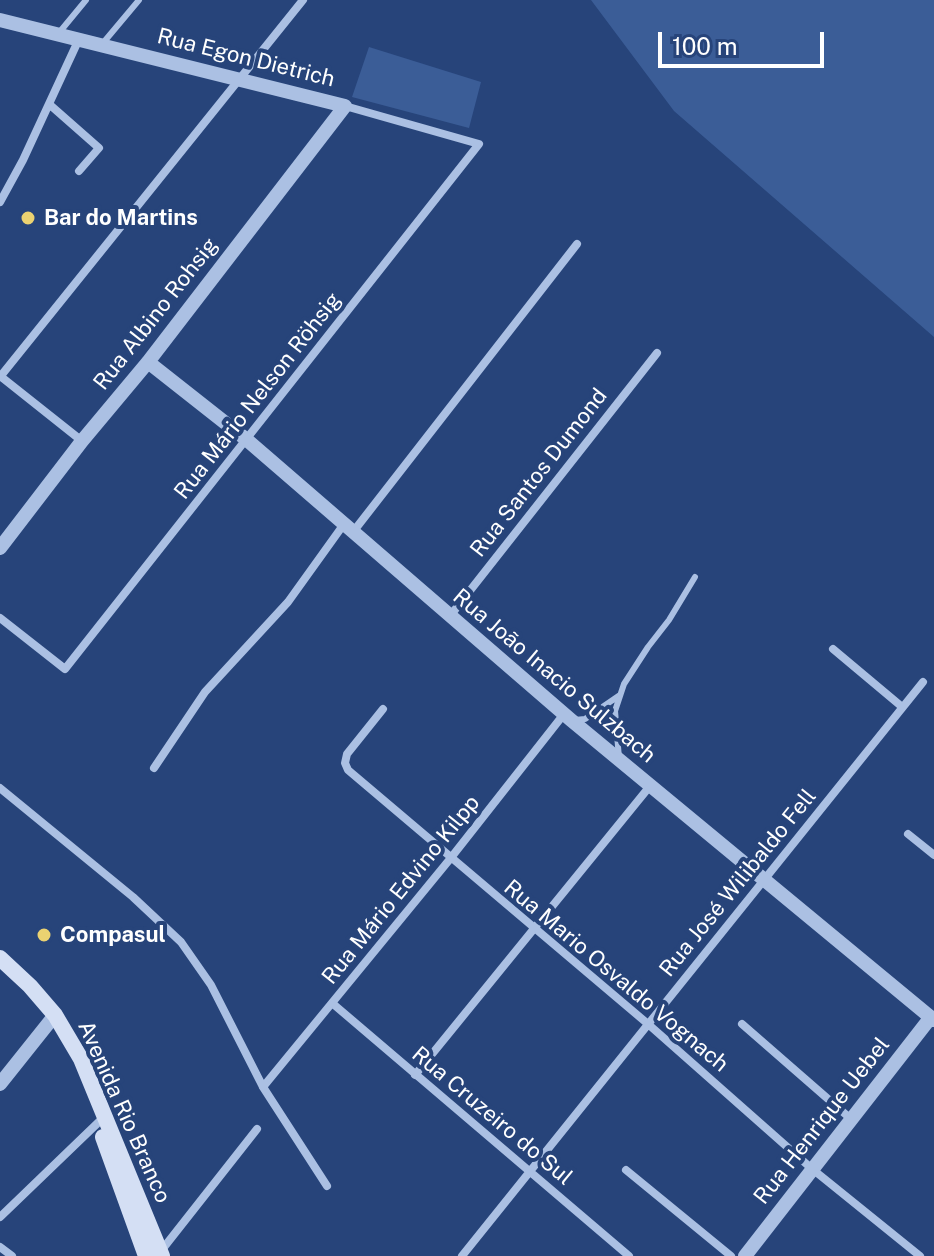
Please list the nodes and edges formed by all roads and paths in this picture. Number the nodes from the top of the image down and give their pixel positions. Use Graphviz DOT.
graph roads {
  1 [pos="86,0"];
  2 [pos="139,0"];
  3 [pos="303,0"];
  4 [pos="0,20"];
  5 [pos="58,34"];
  6 [pos="79,39"];
  7 [pos="102,44"];
  8 [pos="239,78"];
  9 [pos="49,104"];
  10 [pos="345,106"];
  11 [pos="479,144"];
  12 [pos="79,171"];
  13 [pos="0,202"];
  14 [pos="577,244"];
  15 [pos="657,353"];
  16 [pos="148,362"];
  17 [pos="0,376"];
  18 [pos="247,440"];
  19 [pos="82,441"];
  20 [pos="349,528"];
  21 [pos="0,548"];
  22 [pos="695,577"];
  23 [pos="450,616"];
  24 [pos="0,618"];
  25 [pos="833,649"];
  26 [pos="923,682"];
  27 [pos="620,695"];
  28 [pos="901,706"];
  29 [pos="383,709"];
  30 [pos="567,717"];
  31 [pos="619,760"];
  32 [pos="154,768"];
  33 [pos="650,786"];
  34 [pos="0,788"];
  35 [pos="908,834"];
  36 [pos="934,855"];
  37 [pos="450,859"];
  38 [pos="763,881"];
  39 [pos="533,929"];
  40 [pos="0,958"];
  41 [pos="0,972"];
  42 [pos="332,1003"];
  43 [pos="933,1017"];
  44 [pos="52,1018"];
  45 [pos="648,1024"];
  46 [pos="742,1024"];
  47 [pos="415,1075"];
  48 [pos="0,1084"];
  49 [pos="263,1087"];
  50 [pos="102,1119"];
  51 [pos="851,1119"];
  52 [pos="257,1129"];
  53 [pos="811,1168"];
  54 [pos="626,1170"];
  55 [pos="530,1171"];
  56 [pos="327,1186"];
  57 [pos="0,1217"];
  58 [pos="0,1247"];
  59 [pos="156,1255"];
  60 [pos="12,1256"];
  61 [pos="462,1256"];
  62 [pos="629,1256"];
  63 [pos="731,1256"];
  64 [pos="745,1256"];
  65 [pos="920,1256"];
  1 -- 5 [label="lane"];
  2 -- 7 [label="lane"];
  3 -- 8 [label="street"];
  4 -- 5 [label="street, Rua Egon Dietrich"];
  5 -- 6 [label="street, Rua Egon Dietrich"];
  6 -- 7 [label="street, Rua Egon Dietrich"];
  6 -- 9 [label="street"];
  7 -- 8 [label="street, Rua Egon Dietrich"];
  8 -- 10 [label="street, Rua Egon Dietrich"];
  8 -- 17 [label="street"];
  9 -- 12 [label="street"];
  9 -- 13 [label="street"];
  10 -- 11 [label="street, Rua Egon Dietrich"];
  10 -- 16 [label="street, Rua Albino Rohsig"];
  11 -- 18 [label="street, Rua Mário Nelson Röhsig"];
  14 -- 20 [label="street"];
  15 -- 23 [label="street, Rua Santos Dumond"];
  16 -- 18 [label="street, Rua João Inacio Sulzbach"];
  16 -- 19 [label="street, Rua Albino Rohsig"];
  17 -- 19 [label="street"];
  18 -- 20 [label="street, Rua João Inacio Sulzbach"];
  18 -- 24 [label="street, Rua Mário Nelson Röhsig"];
  19 -- 21 [label="street, Rua Albino Rohsig"];
  20 -- 23 [label="street, Rua João Inacio Sulzbach"];
  20 -- 32 [label="street"];
  22 -- 27 [label="lane"];
  23 -- 30 [label="street, Rua João Inacio Sulzbach"];
  25 -- 28 [label="street"];
  26 -- 28 [label="street, Rua José Wilibaldo Fell"];
  27 -- 30 [label="lane"];
  27 -- 31 [label="lane"];
  28 -- 38 [label="street, Rua José Wilibaldo Fell"];
  29 -- 37 [label="street, Rua Mario Osvaldo Vognach"];
  30 -- 31 [label="street, Rua João Inacio Sulzbach"];
  30 -- 37 [label="street, Rua Mário Edvino Kilpp"];
  31 -- 33 [label="street, Rua João Inacio Sulzbach"];
  33 -- 38 [label="street, Rua João Inacio Sulzbach"];
  33 -- 39 [label="street"];
  34 -- 49 [label="street"];
  35 -- 36 [label="street"];
  37 -- 39 [label="street, Rua Mario Osvaldo Vognach"];
  37 -- 42 [label="street, Rua Mário Edvino Kilpp"];
  38 -- 43 [label="street, Rua João Inacio Sulzbach"];
  38 -- 45 [label="street, Rua José Wilibaldo Fell"];
  39 -- 45 [label="street, Rua Mario Osvaldo Vognach"];
  39 -- 47 [label="street"];
  40 -- 44 [label="main road, Avenida Rio Branco"];
  41 -- 44 [label="main road, Avenida Rio Branco"];
  42 -- 47 [label="street, Rua Cruzeiro do Sul"];
  42 -- 49 [label="street, Rua Mário Edvino Kilpp"];
  43 -- 51 [label="street, Rua Henrique Uebel"];
  44 -- 48 [label="street"];
  44 -- 50 [label="main road, Avenida Rio Branco"];
  45 -- 53 [label="street, Rua Mario Osvaldo Vognach"];
  45 -- 55 [label="street, Rua José Wilibaldo Fell"];
  46 -- 51 [label="street"];
  47 -- 55 [label="street, Rua Cruzeiro do Sul"];
  49 -- 56 [label="street"];
  50 -- 57 [label="street"];
  50 -- 59 [label="main road, Avenida Rio Branco"];
  51 -- 53 [label="street, Rua Henrique Uebel"];
  52 -- 59 [label="street"];
  53 -- 64 [label="street, Rua Henrique Uebel"];
  53 -- 65 [label="street, Rua Mario Osvaldo Vognach"];
  54 -- 63 [label="street"];
  55 -- 61 [label="street, Rua José Wilibaldo Fell"];
  55 -- 62 [label="street, Rua Cruzeiro do Sul"];
  58 -- 60 [label="street"];
}
